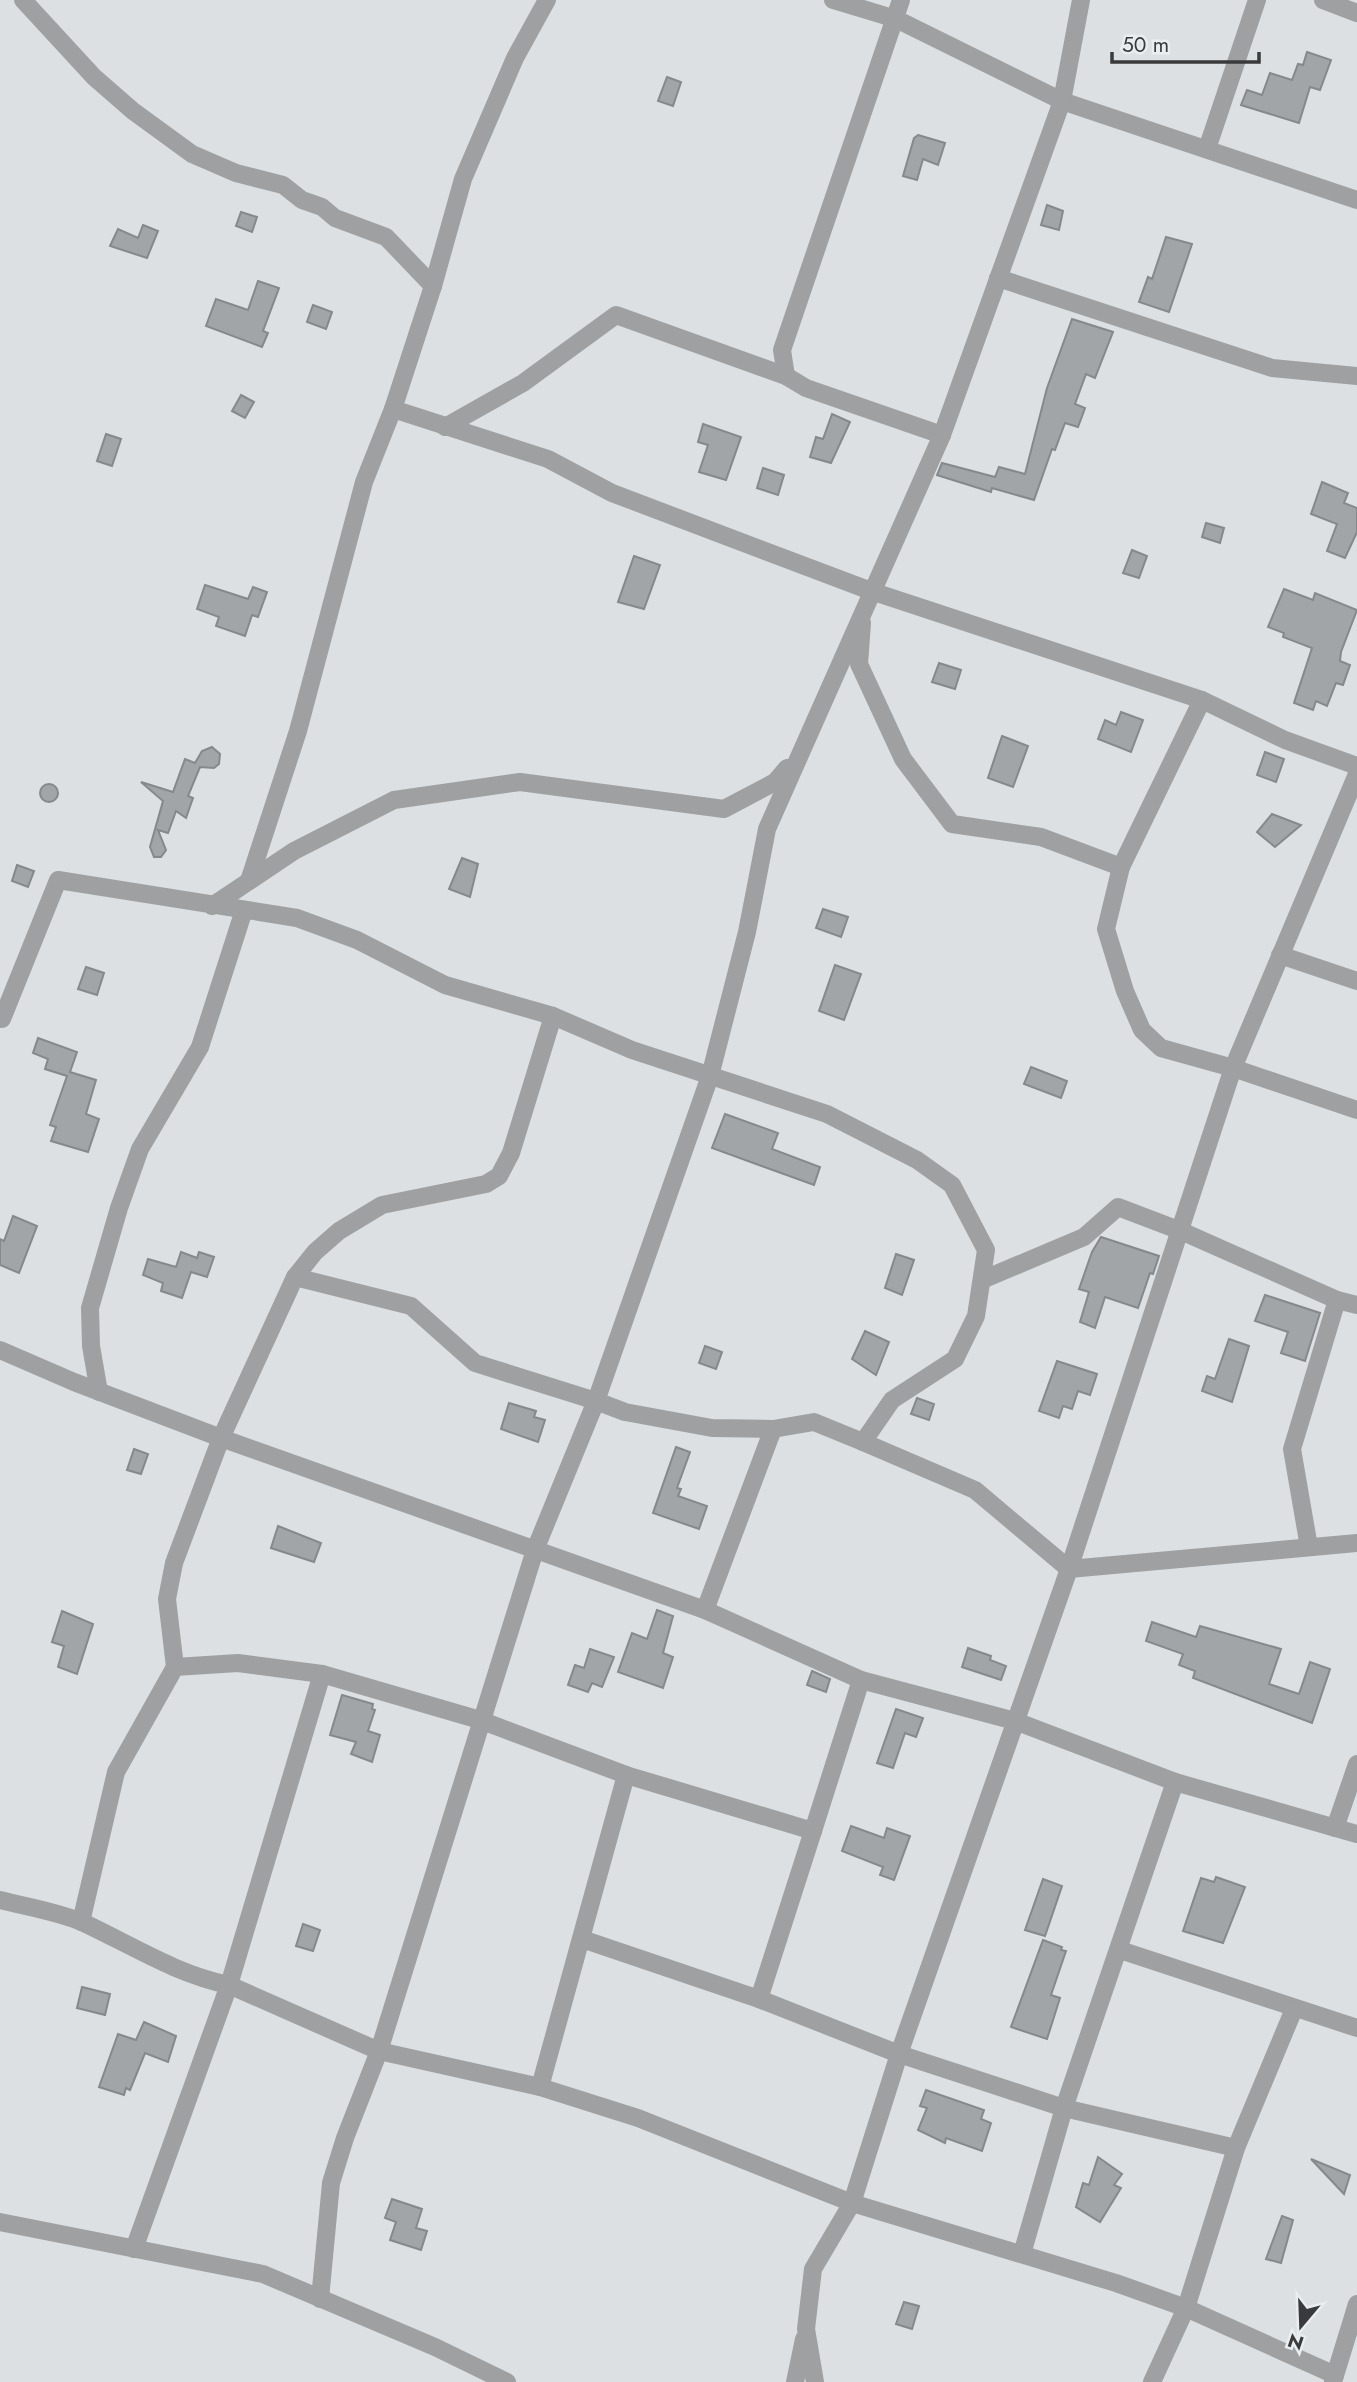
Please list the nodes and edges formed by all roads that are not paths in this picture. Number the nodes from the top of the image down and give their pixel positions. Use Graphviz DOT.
graph roads {
  1 [pos="23,0"];
  2 [pos="547,0"];
  3 [pos="833,0"];
  4 [pos="901,0"];
  5 [pos="1081,0"];
  6 [pos="1257,0"];
  7 [pos="1323,0"];
  8 [pos="1357,13"];
  9 [pos="896,19"];
  10 [pos="1062,100"];
  11 [pos="1207,149"];
  12 [pos="1357,200"];
  13 [pos="998,278"];
  14 [pos="433,286"];
  15 [pos="786,376"];
  16 [pos="1357,376"];
  17 [pos="393,409"];
  18 [pos="445,427"];
  19 [pos="942,435"];
  20 [pos="871,591"];
  21 [pos="863,610"];
  22 [pos="1202,700"];
  23 [pos="801,752"];
  24 [pos="1357,766"];
  25 [pos="1357,774"];
  26 [pos="1121,867"];
  27 [pos="249,881"];
  28 [pos="212,906"];
  29 [pos="244,910"];
  30 [pos="1280,955"];
  31 [pos="1357,981"];
  32 [pos="553,1016"];
  33 [pos="0,1018"];
  34 [pos="1233,1068"];
  35 [pos="710,1076"];
  36 [pos="1357,1110"];
  37 [pos="1181,1231"];
  38 [pos="295,1277"];
  39 [pos="982,1280"];
  40 [pos="1337,1300"];
  41 [pos="1357,1305"];
  42 [pos="0,1350"];
  43 [pos="99,1392"];
  44 [pos="596,1401"];
  45 [pos="773,1429"];
  46 [pos="221,1438"];
  47 [pos="863,1442"];
  48 [pos="1357,1543"];
  49 [pos="1309,1547"];
  50 [pos="535,1550"];
  51 [pos="1069,1569"];
  52 [pos="705,1610"];
  53 [pos="175,1667"];
  54 [pos="321,1674"];
  55 [pos="860,1679"];
  56 [pos="481,1720"];
  57 [pos="1015,1721"];
  58 [pos="1357,1764"];
  59 [pos="626,1775"];
  60 [pos="1175,1782"];
  61 [pos="1335,1828"];
  62 [pos="813,1831"];
  63 [pos="1357,1834"];
  64 [pos="0,1900"];
  65 [pos="81,1922"];
  66 [pos="582,1939"];
  67 [pos="1120,1950"];
  68 [pos="229,1985"];
  69 [pos="759,1998"];
  70 [pos="1294,2010"];
  71 [pos="1357,2028"];
  72 [pos="379,2051"];
  73 [pos="899,2054"];
  74 [pos="540,2087"];
  75 [pos="1064,2108"];
  76 [pos="1236,2148"];
  77 [pos="852,2203"];
  78 [pos="0,2222"];
  79 [pos="134,2249"];
  80 [pos="1022,2254"];
  81 [pos="320,2299"];
  82 [pos="1357,2304"];
  83 [pos="1186,2308"];
  84 [pos="806,2329"];
  85 [pos="1334,2379"];
  86 [pos="508,2382"];
  87 [pos="795,2382"];
  88 [pos="815,2382"];
  89 [pos="1152,2382"];
  1 -- 14 [label="street"];
  2 -- 14 [label="street"];
  3 -- 9 [label="street"];
  4 -- 9 [label="street"];
  5 -- 10 [label="street"];
  6 -- 11 [label="street"];
  7 -- 8 [label="street"];
  9 -- 10 [label="street"];
  9 -- 15 [label="street"];
  10 -- 11 [label="street"];
  10 -- 13 [label="street"];
  11 -- 12 [label="street"];
  13 -- 16 [label="street"];
  13 -- 19 [label="street"];
  14 -- 17 [label="street"];
  15 -- 18 [label="street"];
  15 -- 19 [label="street"];
  17 -- 18 [label="street"];
  17 -- 27 [label="street"];
  18 -- 20 [label="street"];
  19 -- 20 [label="street"];
  20 -- 21 [label="street"];
  20 -- 22 [label="street"];
  21 -- 23 [label="street"];
  21 -- 26 [label="street"];
  22 -- 24 [label="street"];
  22 -- 26 [label="street"];
  23 -- 27 [label="street"];
  23 -- 35 [label="street"];
  25 -- 30 [label="street"];
  26 -- 34 [label="street"];
  27 -- 28 [label="street"];
  28 -- 29 [label="street"];
  28 -- 33 [label="street"];
  29 -- 32 [label="street"];
  29 -- 43 [label="street"];
  30 -- 31 [label="street"];
  30 -- 34 [label="street"];
  32 -- 35 [label="street"];
  32 -- 38 [label="street"];
  34 -- 36 [label="street"];
  34 -- 37 [label="street"];
  35 -- 39 [label="street"];
  35 -- 44 [label="street"];
  37 -- 39 [label="street"];
  37 -- 40 [label="street"];
  37 -- 51 [label="street"];
  38 -- 44 [label="street"];
  38 -- 46 [label="street"];
  39 -- 47 [label="street"];
  40 -- 41 [label="street"];
  40 -- 49 [label="street"];
  42 -- 43 [label="street"];
  43 -- 46 [label="street"];
  44 -- 45 [label="street"];
  44 -- 50 [label="street"];
  45 -- 47 [label="street"];
  45 -- 52 [label="street"];
  46 -- 50 [label="street"];
  46 -- 53 [label="street"];
  47 -- 51 [label="street"];
  48 -- 49 [label="street"];
  49 -- 51 [label="street"];
  50 -- 52 [label="street"];
  50 -- 56 [label="street"];
  51 -- 57 [label="street"];
  52 -- 55 [label="street"];
  53 -- 54 [label="street"];
  53 -- 65 [label="street"];
  54 -- 56 [label="street"];
  54 -- 68 [label="street"];
  55 -- 57 [label="street"];
  55 -- 62 [label="street"];
  56 -- 59 [label="street"];
  56 -- 72 [label="street"];
  57 -- 60 [label="street"];
  57 -- 73 [label="street"];
  58 -- 61 [label="street"];
  59 -- 62 [label="street"];
  59 -- 66 [label="street"];
  60 -- 61 [label="street"];
  60 -- 67 [label="street"];
  61 -- 63 [label="street"];
  62 -- 69 [label="street"];
  64 -- 65 [label="street"];
  65 -- 68 [label="street"];
  66 -- 69 [label="street"];
  66 -- 74 [label="street"];
  67 -- 70 [label="street"];
  67 -- 75 [label="street"];
  68 -- 72 [label="street"];
  68 -- 79 [label="street"];
  69 -- 73 [label="street"];
  70 -- 71 [label="street"];
  70 -- 76 [label="street"];
  72 -- 74 [label="street"];
  72 -- 81 [label="street"];
  73 -- 75 [label="street"];
  73 -- 77 [label="street"];
  74 -- 77 [label="street"];
  75 -- 76 [label="street"];
  75 -- 80 [label="street"];
  76 -- 83 [label="street"];
  77 -- 80 [label="street"];
  77 -- 84 [label="street"];
  78 -- 79 [label="street"];
  79 -- 81 [label="street"];
  80 -- 83 [label="street"];
  81 -- 86 [label="street"];
  82 -- 85 [label="street"];
  83 -- 85 [label="street"];
  83 -- 89 [label="street"];
  84 -- 87 [label="street"];
  84 -- 88 [label="street"];
}
